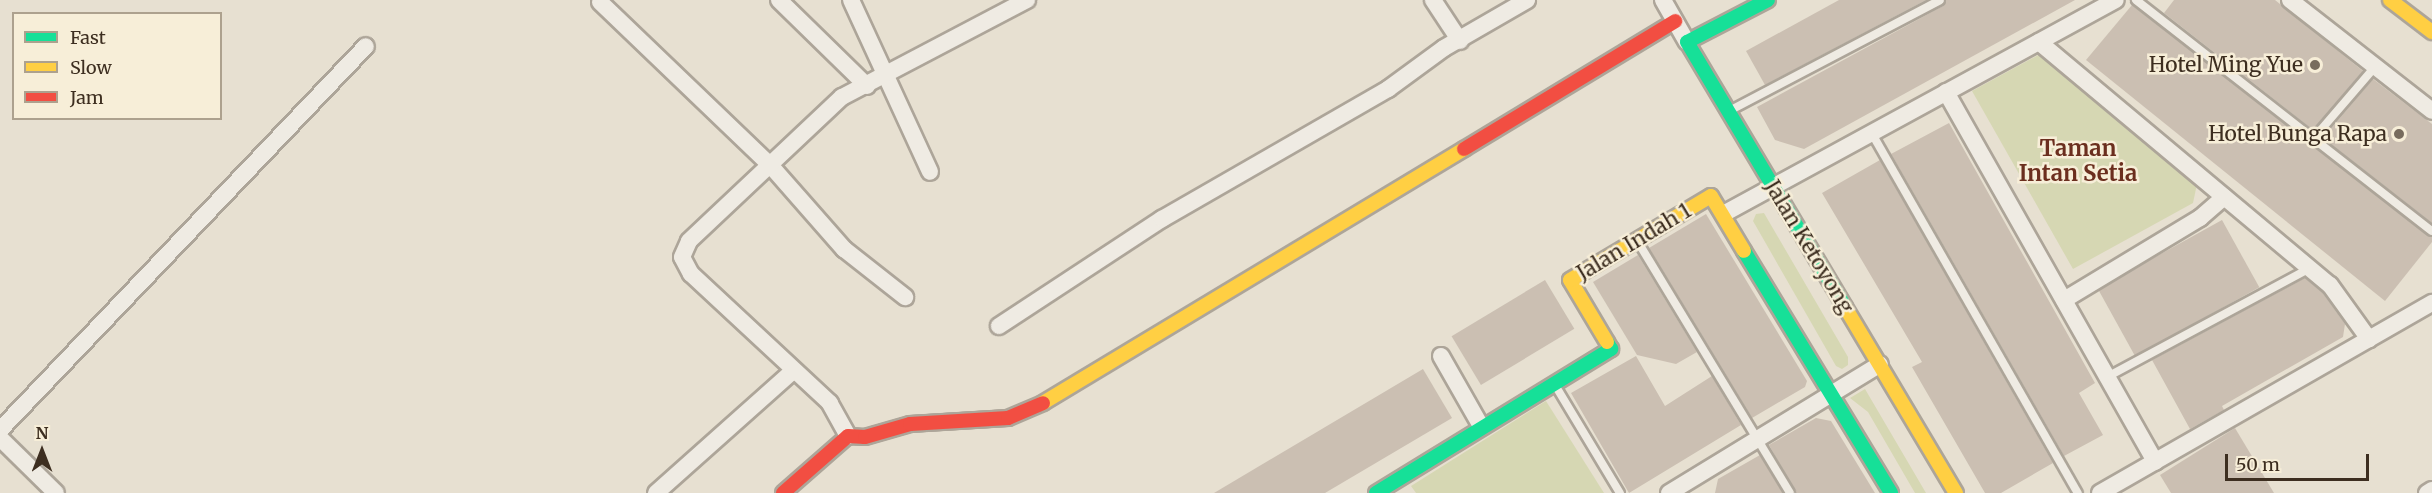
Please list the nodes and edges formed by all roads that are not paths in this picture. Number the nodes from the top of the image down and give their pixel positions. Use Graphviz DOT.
graph roads {
  1 [pos="779,0"];
  2 [pos="851,0"];
  3 [pos="1027,0"];
  4 [pos="1433,0"];
  5 [pos="1527,0"];
  6 [pos="1663,0"];
  7 [pos="1940,0"];
  8 [pos="2116,0"];
  9 [pos="2136,0"];
  10 [pos="2290,0"];
  11 [pos="2390,0"];
  12 [pos="600,2"];
  13 [pos="1759,2"];
  14 [pos="1675,21"];
  15 [pos="2432,32"];
  16 [pos="1460,41"];
  17 [pos="1687,42"];
  18 [pos="2039,42"];
  19 [pos="366,46"];
  20 [pos="2375,67"];
  21 [pos="887,76"];
  22 [pos="867,86"];
  23 [pos="1946,92"];
  24 [pos="2432,111"];
  25 [pos="1729,112"];
  26 [pos="1871,132"];
  27 [pos="2313,139"];
  28 [pos="771,166"];
  29 [pos="930,172"];
  30 [pos="1773,185"];
  31 [pos="2224,197"];
  32 [pos="1725,213"];
  33 [pos="2432,231"];
  34 [pos="1635,238"];
  35 [pos="2310,268"];
  36 [pos="905,297"];
  37 [pos="2064,300"];
  38 [pos="2432,303"];
  39 [pos="999,326"];
  40 [pos="2369,339"];
  41 [pos="1441,357"];
  42 [pos="1880,364"];
  43 [pos="793,371"];
  44 [pos="2107,377"];
  45 [pos="1556,385"];
  46 [pos="1832,394"];
  47 [pos="1481,426"];
  48 [pos="0,430"];
  49 [pos="848,436"];
  50 [pos="0,438"];
  51 [pos="1758,439"];
  52 [pos="2155,462"];
  53 [pos="1400,487"];
  54 [pos="2432,490"];
  55 [pos="1674,492"];
  56 [pos="56,493"];
  57 [pos="656,493"];
  58 [pos="783,493"];
  59 [pos="1376,493"];
  60 [pos="1620,493"];
  61 [pos="1790,493"];
  62 [pos="1891,493"];
  63 [pos="1956,493"];
  64 [pos="2078,493"];
  65 [pos="2100,493"];
  66 [pos="2427,493"];
  1 -- 22 [label="street"];
  2 -- 21 [label="street"];
  3 -- 21 [label="street"];
  4 -- 16 [label="street"];
  5 -- 16 [label="street"];
  6 -- 14 [label="street, Jalan Ketoyong"];
  7 -- 25 [label="lane"];
  8 -- 18 [label="street"];
  9 -- 27 [label="lane"];
  10 -- 20 [label="street"];
  11 -- 15 [label="street"];
  12 -- 28 [label="street"];
  13 -- 17 [label="street"];
  14 -- 17 [label="street, Jalan Ketoyong"];
  14 -- 49 [label="street"];
  16 -- 39 [label="street"];
  17 -- 25 [label="street, Jalan Ketoyong"];
  18 -- 23 [label="street"];
  18 -- 31 [label="street"];
  19 -- 48 [label="street"];
  20 -- 24 [label="street"];
  20 -- 27 [label="lane"];
  21 -- 22 [label="street"];
  21 -- 29 [label="street"];
  22 -- 28 [label="street"];
  23 -- 26 [label="street"];
  23 -- 37 [label="street"];
  25 -- 30 [label="street, Jalan Ketoyong"];
  26 -- 30 [label="street"];
  26 -- 64 [label="lane"];
  27 -- 33 [label="lane"];
  28 -- 36 [label="street"];
  28 -- 43 [label="street"];
  30 -- 32 [label="street"];
  30 -- 42 [label="street, Jalan Ketoyong"];
  31 -- 35 [label="street"];
  31 -- 37 [label="street"];
  32 -- 34 [label="street, Jalan Indah 1"];
  32 -- 46 [label="street, Jalan Indah 1"];
  34 -- 45 [label="street, Jalan Indah 1"];
  34 -- 51 [label="lane"];
  35 -- 40 [label="street"];
  35 -- 44 [label="lane"];
  37 -- 44 [label="street"];
  38 -- 40 [label="street"];
  40 -- 52 [label="street"];
  41 -- 47 [label="street"];
  42 -- 46 [label="street"];
  42 -- 63 [label="street, Jalan Ketoyong"];
  43 -- 49 [label="street"];
  43 -- 57 [label="street"];
  44 -- 52 [label="street"];
  45 -- 47 [label="street, Jalan Indah 1"];
  45 -- 60 [label="lane"];
  46 -- 51 [label="street"];
  46 -- 62 [label="street, Jalan Indah 1"];
  47 -- 53 [label="street, Jalan Indah 1"];
  49 -- 58 [label="street"];
  50 -- 56 [label="street"];
  51 -- 55 [label="street"];
  51 -- 61 [label="lane"];
  52 -- 65 [label="street"];
  53 -- 59 [label="street, Jalan Indah 1"];
  54 -- 66 [label="street"];
}
